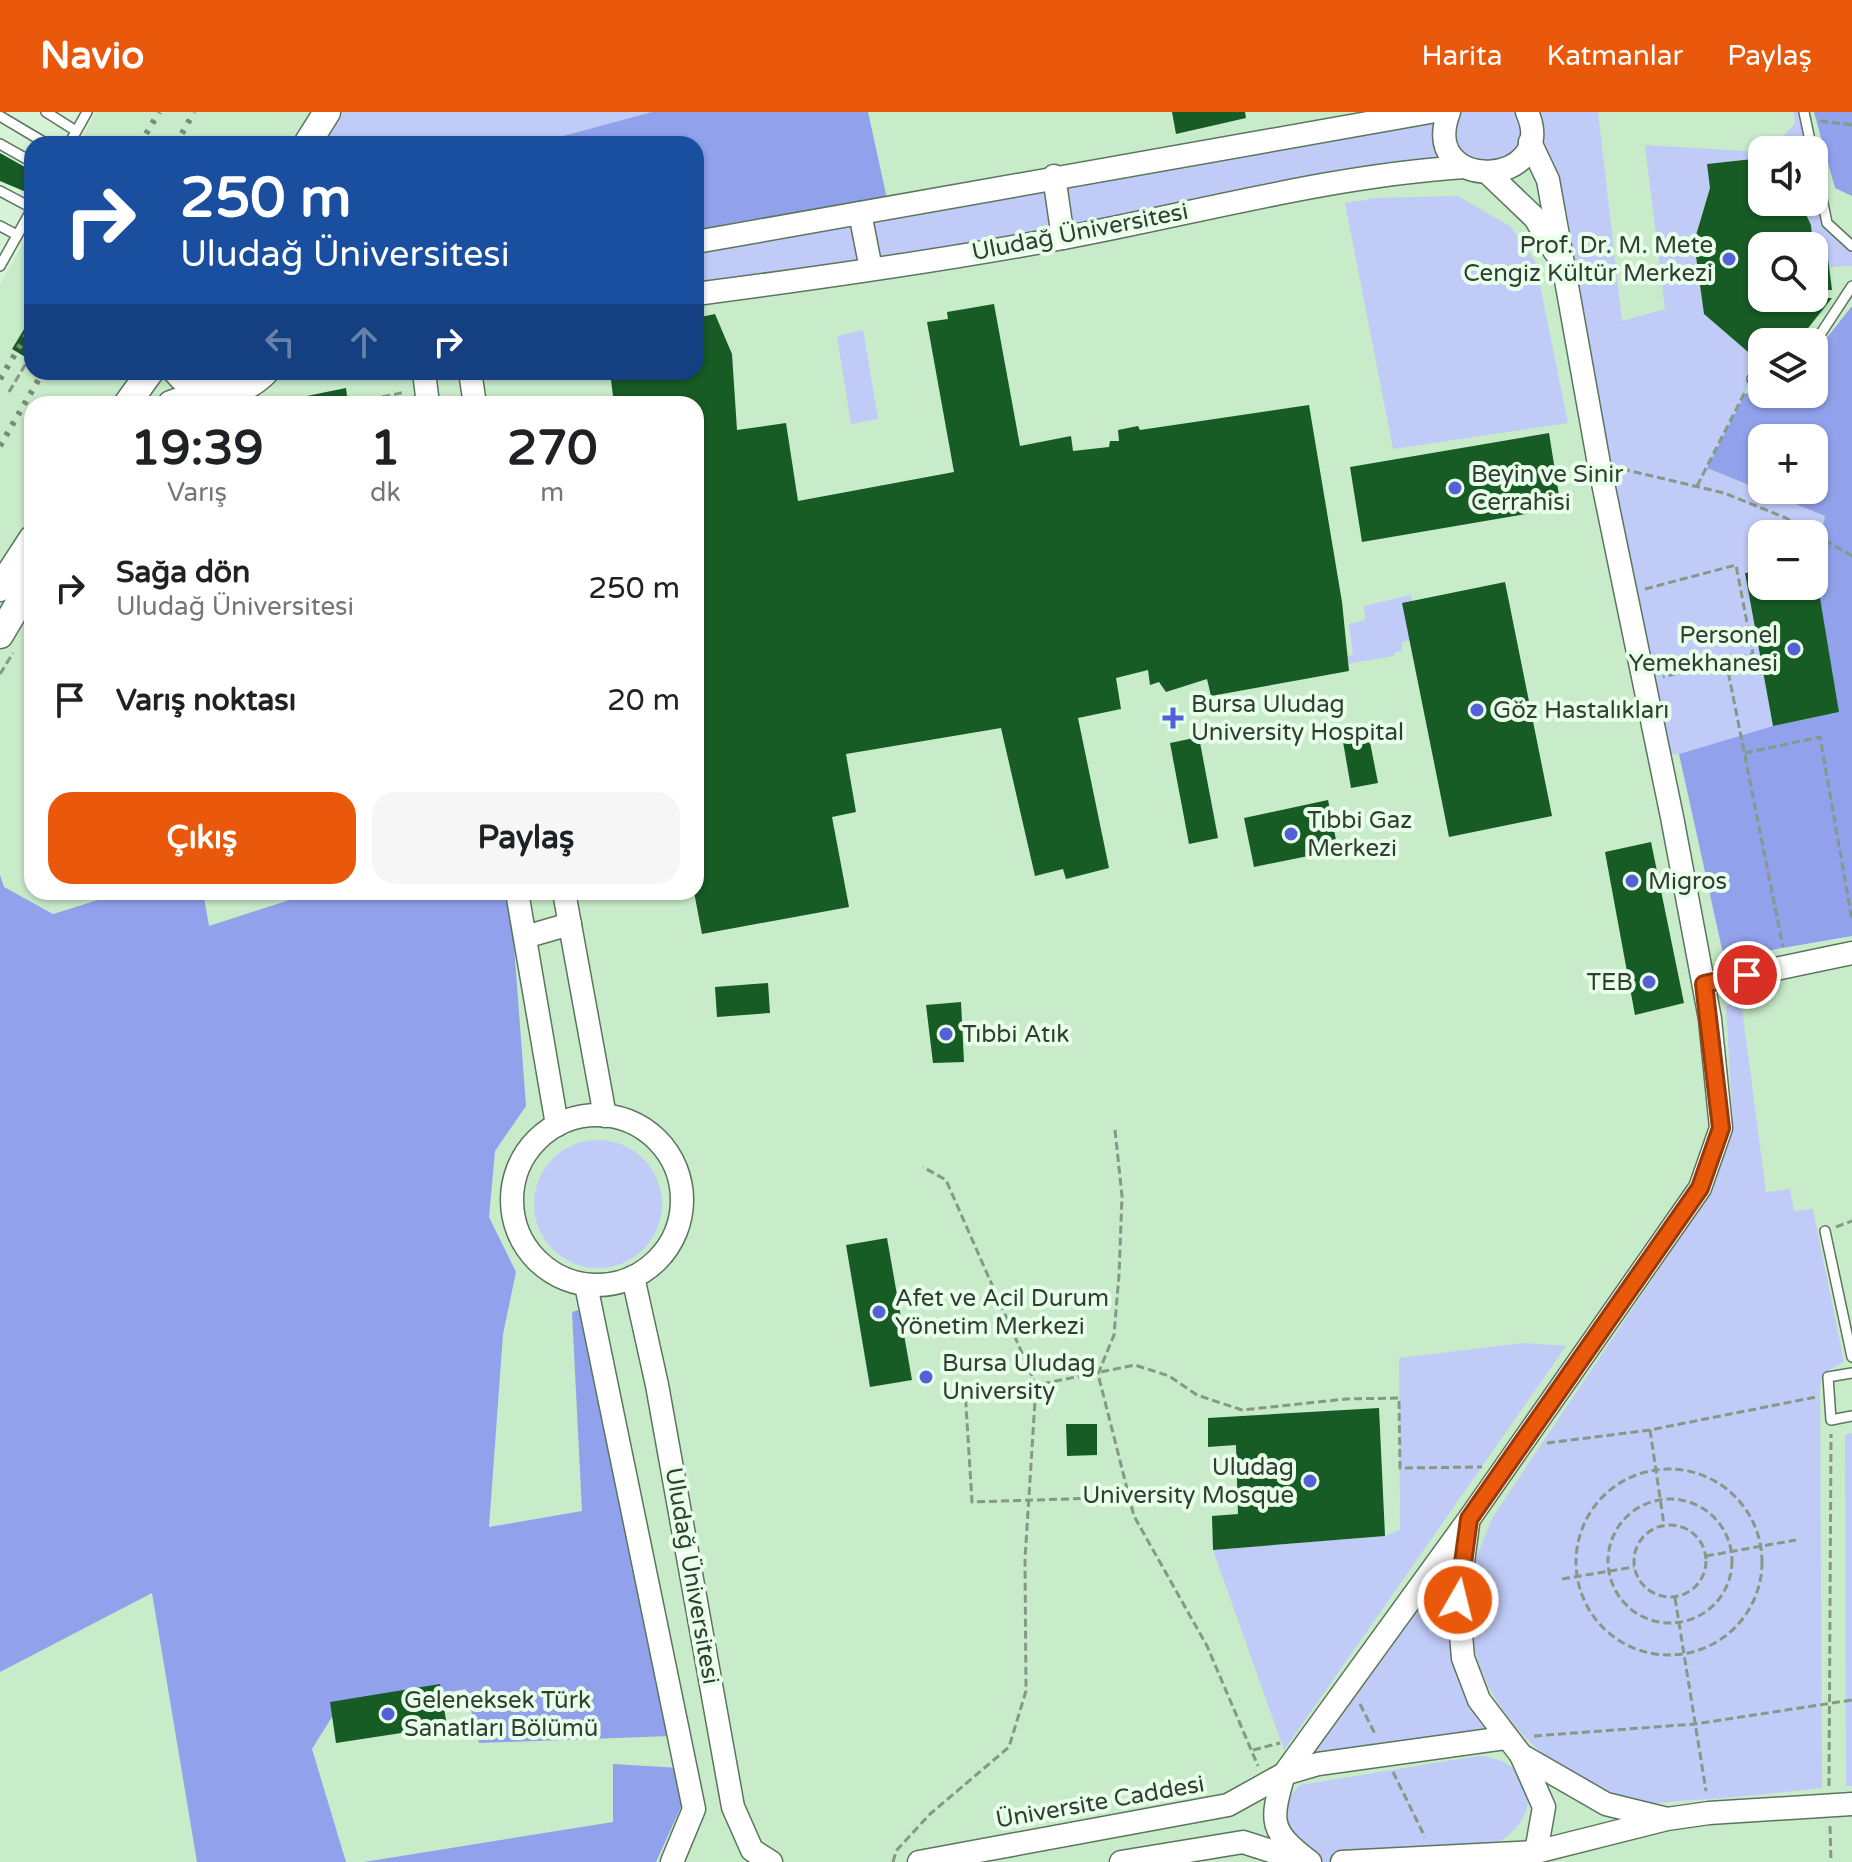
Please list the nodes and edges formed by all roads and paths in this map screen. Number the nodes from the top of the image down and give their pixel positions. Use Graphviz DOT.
graph roads {
  1 [pos="46,112"];
  2 [pos="87,112"];
  3 [pos="327,112"];
  4 [pos="1430,112"];
  5 [pos="1449,112"];
  6 [pos="1527,112"];
  7 [pos="1805,115"];
  8 [pos="0,116"];
  9 [pos="1852,125"];
  10 [pos="76,131"];
  11 [pos="34,136"];
  12 [pos="73,136"];
  13 [pos="312,136"];
  14 [pos="1809,136"];
  15 [pos="1530,142"];
  16 [pos="0,144"];
  17 [pos="24,158"];
  18 [pos="1464,167"];
  19 [pos="1489,174"];
  20 [pos="1054,176"];
  21 [pos="0,191"];
  22 [pos="24,204"];
  23 [pos="860,213"];
  24 [pos="1826,216"];
  25 [pos="24,222"];
  26 [pos="0,226"];
  27 [pos="17,235"];
  28 [pos="1063,238"];
  29 [pos="704,241"];
  30 [pos="1852,246"];
  31 [pos="1,263"];
  32 [pos="1563,267"];
  33 [pos="871,269"];
  34 [pos="1698,272"];
  35 [pos="1637,279"];
  36 [pos="1852,286"];
  37 [pos="704,293"];
  38 [pos="1824,328"];
  39 [pos="24,367"];
  40 [pos="187,380"];
  41 [pos="254,380"];
  42 [pos="425,388"];
  43 [pos="207,391"];
  44 [pos="9,392"];
  45 [pos="1748,395"];
  46 [pos="193,396"];
  47 [pos="386,396"];
  48 [pos="1599,464"];
  49 [pos="1697,487"];
  50 [pos="24,551"];
  51 [pos="1852,556"];
  52 [pos="0,588"];
  53 [pos="24,594"];
  54 [pos="1626,594"];
  55 [pos="0,635"];
  56 [pos="1726,661"];
  57 [pos="1644,682"];
  58 [pos="1745,753"];
  59 [pos="518,900"];
  60 [pos="566,900"];
  61 [pos="1852,920"];
  62 [pos="570,924"];
  63 [pos="525,937"];
  64 [pos="1852,953"];
  65 [pos="1787,967"];
  66 [pos="1704,984"];
  67 [pos="605,1116"];
  68 [pos="557,1125"];
  69 [pos="1115,1130"];
  70 [pos="923,1167"];
  71 [pos="1825,1231"];
  72 [pos="633,1277"];
  73 [pos="586,1285"];
  74 [pos="1852,1357"];
  75 [pos="1852,1373"];
  76 [pos="1098,1374"];
  77 [pos="1036,1385"];
  78 [pos="1829,1394"];
  79 [pos="1852,1416"];
  80 [pos="1831,1420"];
  81 [pos="1650,1430"];
  82 [pos="1520,1446"];
  83 [pos="1506,1466"];
  84 [pos="1653,1468"];
  85 [pos="1129,1497"];
  86 [pos="1660,1499"];
  87 [pos="1030,1500"];
  88 [pos="1469,1519"];
  89 [pos="1664,1525"];
  90 [pos="1796,1540"];
  91 [pos="1762,1545"];
  92 [pos="1732,1550"];
  93 [pos="1706,1556"];
  94 [pos="1634,1567"];
  95 [pos="1608,1571"];
  96 [pos="1576,1577"];
  97 [pos="1562,1579"];
  98 [pos="1675,1598"];
  99 [pos="1680,1623"];
  100 [pos="1685,1654"];
  101 [pos="1852,1700"];
  102 [pos="1831,1703"];
  103 [pos="1695,1724"];
  104 [pos="1505,1738"];
  105 [pos="1521,1755"];
  106 [pos="1275,1779"];
  107 [pos="1852,1804"];
  108 [pos="1829,1806"];
  109 [pos="1709,1813"];
  110 [pos="1667,1819"];
  111 [pos="1534,1857"];
  112 [pos="1373,1860"];
  113 [pos="672,1862"];
  114 [pos="771,1862"];
  115 [pos="893,1862"];
  116 [pos="919,1862"];
  117 [pos="1121,1862"];
  118 [pos="1307,1862"];
  119 [pos="1342,1862"];
  120 [pos="1831,1862"];
  1 -- 10 [label="lane"];
  2 -- 10 [label="lane"];
  3 -- 13 [label="main road"];
  4 -- 20 [label="street"];
  5 -- 18 [label="street"];
  6 -- 15 [label="street, Uludağ Üniversitesi"];
  7 -- 9 [label="path"];
  7 -- 14 [label="lane"];
  8 -- 11 [label="lane"];
  10 -- 12 [label="lane"];
  15 -- 19 [label="street"];
  15 -- 32 [label="street, Uludağ Üniversitesi"];
  16 -- 17 [label="lane"];
  18 -- 19 [label="street, Uludağ Üniversitesi"];
  18 -- 28 [label="street, Uludağ Üniversitesi"];
  19 -- 32 [label="street, Uludağ Üniversitesi"];
  20 -- 23 [label="street"];
  20 -- 28 [label="street"];
  21 -- 22 [label="lane"];
  23 -- 29 [label="street"];
  23 -- 33 [label="street"];
  24 -- 30 [label="lane"];
  25 -- 27 [label="lane"];
  26 -- 27 [label="lane"];
  27 -- 31 [label="lane"];
  28 -- 33 [label="street, Uludağ Üniversitesi"];
  32 -- 48 [label="street, Uludağ Üniversitesi"];
  33 -- 37 [label="street, Uludağ Üniversitesi"];
  34 -- 35 [label="path"];
  36 -- 38 [label="lane"];
  39 -- 44 [label="path"];
  40 -- 43 [label="main road"];
  41 -- 43 [label="main road"];
  42 -- 47 [label="path"];
  43 -- 46 [label="main road"];
  45 -- 49 [label="path"];
  48 -- 49 [label="path"];
  48 -- 54 [label="street, Uludağ Üniversitesi"];
  49 -- 51 [label="path"];
  50 -- 52 [label="main road"];
  53 -- 55 [label="main road"];
  54 -- 56 [label="path"];
  54 -- 57 [label="street, Uludağ Üniversitesi"];
  56 -- 57 [label="path"];
  56 -- 58 [label="path"];
  57 -- 66 [label="street, Uludağ Üniversitesi"];
  58 -- 61 [label="path"];
  58 -- 65 [label="path"];
  59 -- 63 [label="street"];
  60 -- 62 [label="street"];
  62 -- 63 [label="street"];
  62 -- 67 [label="street"];
  63 -- 68 [label="street"];
  64 -- 65 [label="street"];
  65 -- 66 [label="street"];
  66 -- 82 [label="street, Uludağ Üniversitesi"];
  67 -- 68 [label="street"];
  67 -- 72 [label="street"];
  68 -- 73 [label="street"];
  69 -- 76 [label="path"];
  70 -- 77 [label="path"];
  71 -- 74 [label="lane"];
  72 -- 73 [label="street"];
  72 -- 114 [label="street, Uludağ Üniversitesi"];
  73 -- 113 [label="street, Uludağ Üniversitesi"];
  75 -- 78 [label="lane"];
  76 -- 77 [label="path"];
  76 -- 83 [label="path"];
  76 -- 85 [label="path"];
  77 -- 87 [label="path"];
  77 -- 87 [label="path"];
  78 -- 80 [label="lane"];
  78 -- 81 [label="path"];
  79 -- 80 [label="lane"];
  80 -- 102 [label="path"];
  81 -- 82 [label="path"];
  81 -- 84 [label="path"];
  82 -- 83 [label="street, Uludağ Üniversitesi"];
  83 -- 88 [label="street, Uludağ Üniversitesi"];
  84 -- 86 [label="path"];
  84 -- 91 [label="path"];
  84 -- 96 [label="path"];
  85 -- 87 [label="path"];
  85 -- 106 [label="path"];
  86 -- 89 [label="path"];
  86 -- 92 [label="path"];
  86 -- 95 [label="path"];
  87 -- 115 [label="path"];
  88 -- 104 [label="street, Uludağ Üniversitesi"];
  88 -- 106 [label="street"];
  89 -- 93 [label="path"];
  89 -- 94 [label="path"];
  90 -- 91 [label="path"];
  91 -- 92 [label="path"];
  91 -- 100 [label="path"];
  92 -- 93 [label="path"];
  92 -- 99 [label="path"];
  93 -- 98 [label="path"];
  94 -- 95 [label="path"];
  94 -- 98 [label="path"];
  95 -- 96 [label="path"];
  95 -- 99 [label="path"];
  96 -- 97 [label="path"];
  96 -- 100 [label="path"];
  98 -- 99 [label="path"];
  99 -- 100 [label="path"];
  100 -- 103 [label="path"];
  101 -- 102 [label="path"];
  102 -- 103 [label="path"];
  102 -- 108 [label="path"];
  103 -- 104 [label="path"];
  103 -- 109 [label="path"];
  104 -- 105 [label="street, Uludağ Üniversitesi"];
  104 -- 106 [label="street"];
  105 -- 110 [label="street, Uludağ Üniversitesi"];
  105 -- 111 [label="street"];
  106 -- 116 [label="street, Üniversite Caddesi"];
  106 -- 118 [label="street"];
  107 -- 108 [label="street, Uludağ Üniversitesi"];
  108 -- 109 [label="street, Uludağ Üniversitesi"];
  108 -- 120 [label="path"];
  109 -- 110 [label="street, Uludağ Üniversitesi"];
  110 -- 111 [label="street, Uludağ Üniversitesi"];
  111 -- 112 [label="street, Uludağ Üniversitesi"];
  112 -- 119 [label="street, Uludağ Üniversitesi"];
  117 -- 118 [label="street"];
}
